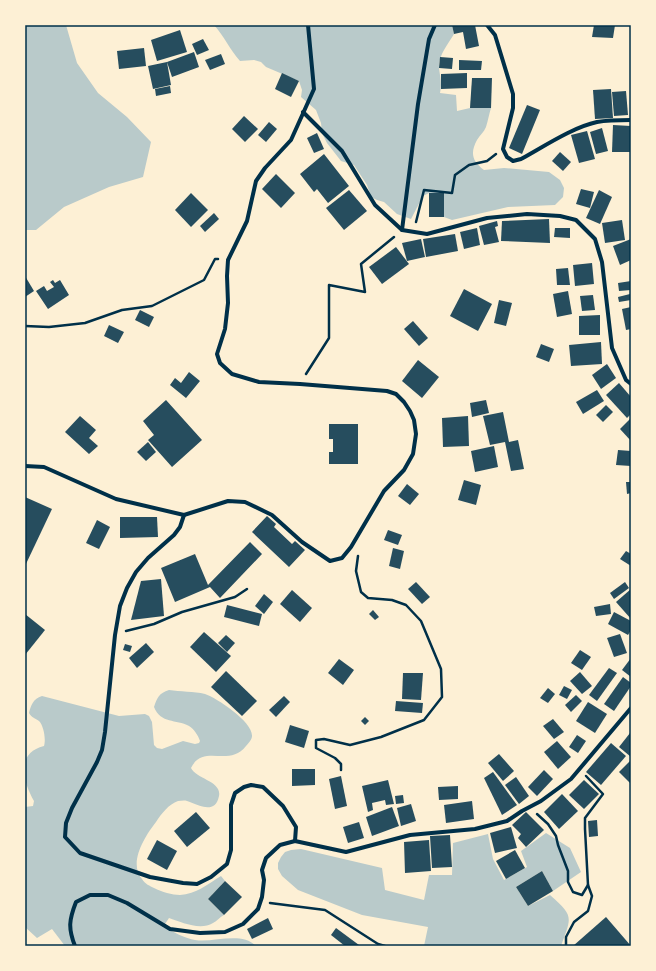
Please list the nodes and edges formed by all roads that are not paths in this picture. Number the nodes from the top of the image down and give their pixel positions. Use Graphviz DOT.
graph roads {
  1 [pos="308,25"];
  2 [pos="435,25"];
  3 [pos="487,25"];
  4 [pos="303,112"];
  5 [pos="631,120"];
  6 [pos="402,230"];
  7 [pos="631,384"];
  8 [pos="25,466"];
  9 [pos="184,515"];
  10 [pos="631,708"];
  11 [pos="295,841"];
  12 [pos="75,946"];
  1 -- 4 [label="street"];
  2 -- 6 [label="street"];
  3 -- 5 [label="street"];
  4 -- 6 [label="street"];
  4 -- 9 [label="street"];
  6 -- 7 [label="street"];
  8 -- 9 [label="street"];
  9 -- 11 [label="street"];
  10 -- 11 [label="street"];
  11 -- 12 [label="street"];
}
